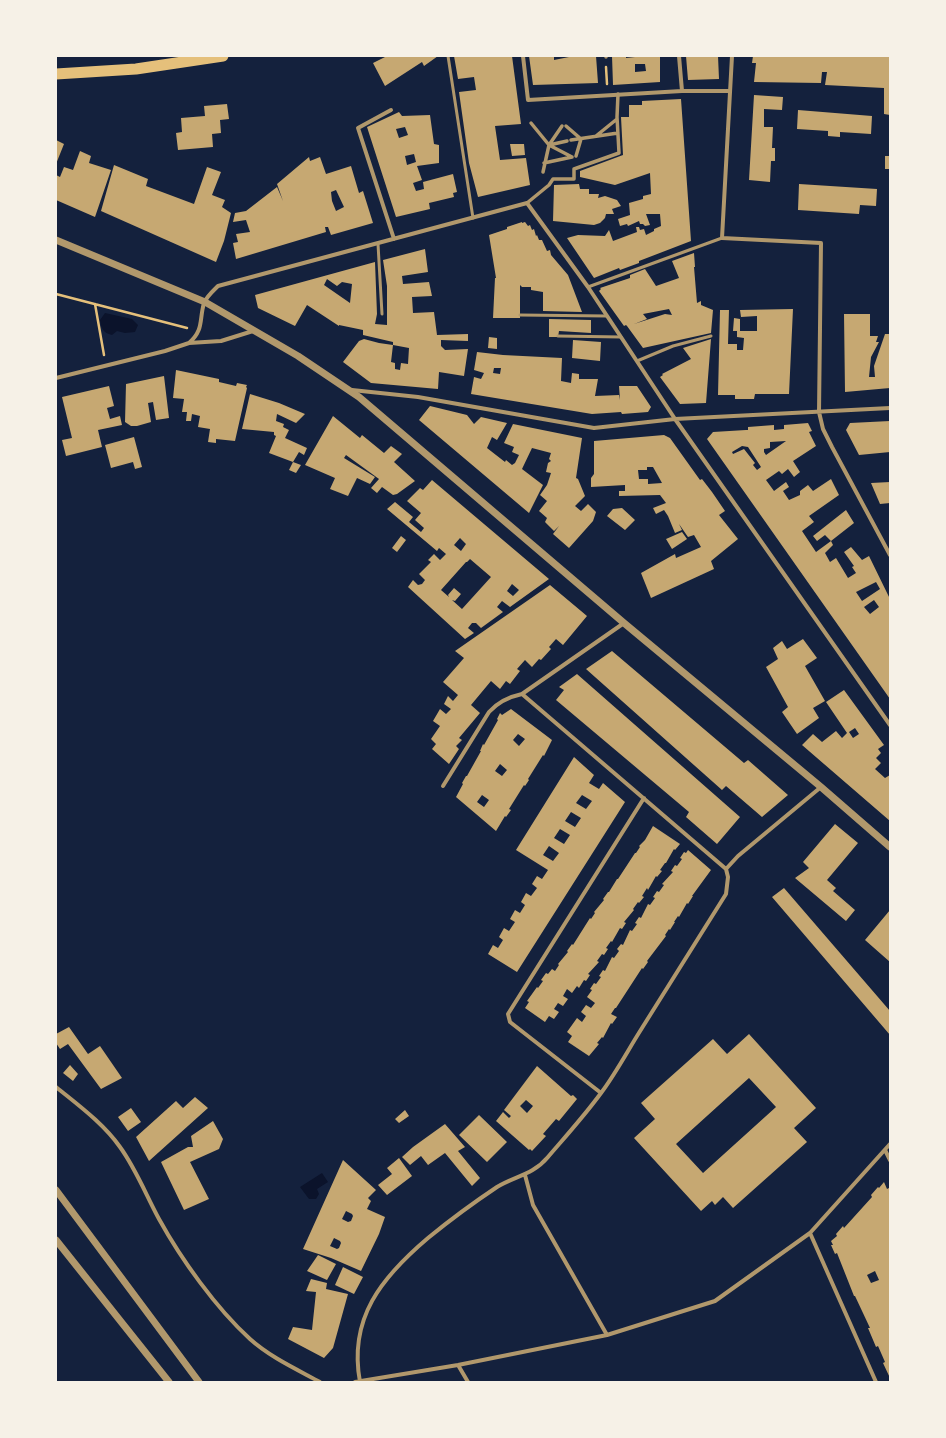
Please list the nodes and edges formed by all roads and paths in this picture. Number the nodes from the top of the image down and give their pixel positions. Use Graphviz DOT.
graph roads {
  1 [pos="223,56"];
  2 [pos="448,56"];
  3 [pos="523,56"];
  4 [pos="606,56"];
  5 [pos="679,56"];
  6 [pos="732,56"];
  7 [pos="56,74"];
  8 [pos="682,91"];
  9 [pos="730,91"];
  10 [pos="608,94"];
  11 [pos="618,94"];
  12 [pos="392,110"];
  13 [pos="617,120"];
  14 [pos="531,123"];
  15 [pos="618,133"];
  16 [pos="595,137"];
  17 [pos="581,139"];
  18 [pos="548,145"];
  19 [pos="576,156"];
  20 [pos="544,163"];
  21 [pos="543,172"];
  22 [pos="527,204"];
  23 [pos="473,218"];
  24 [pos="722,238"];
  25 [pos="394,239"];
  26 [pos="56,240"];
  27 [pos="378,244"];
  28 [pos="588,287"];
  29 [pos="56,294"];
  30 [pos="204,302"];
  31 [pos="95,304"];
  32 [pos="382,314"];
  33 [pos="520,315"];
  34 [pos="607,316"];
  35 [pos="188,328"];
  36 [pos="254,331"];
  37 [pos="558,336"];
  38 [pos="711,336"];
  39 [pos="621,337"];
  40 [pos="189,343"];
  41 [pos="102,346"];
  42 [pos="637,361"];
  43 [pos="56,378"];
  44 [pos="348,390"];
  45 [pos="890,408"];
  46 [pos="819,412"];
  47 [pos="676,419"];
  48 [pos="890,555"];
  49 [pos="624,623"];
  50 [pos="522,694"];
  51 [pos="890,725"];
  52 [pos="443,786"];
  53 [pos="821,787"];
  54 [pos="644,798"];
  55 [pos="890,847"];
  56 [pos="726,869"];
  57 [pos="56,1087"];
  58 [pos="602,1093"];
  59 [pos="890,1144"];
  60 [pos="886,1150"];
  61 [pos="890,1160"];
  62 [pos="525,1175"];
  63 [pos="56,1190"];
  64 [pos="810,1233"];
  65 [pos="56,1240"];
  66 [pos="607,1335"];
  67 [pos="458,1366"];
  68 [pos="360,1381"];
  69 [pos="169,1382"];
  70 [pos="199,1382"];
  71 [pos="320,1382"];
  72 [pos="355,1382"];
  73 [pos="468,1382"];
  74 [pos="876,1382"];
  1 -- 7 [label="highway"];
  2 -- 23 [label="lane"];
  3 -- 10 [label="street"];
  4 -- 10 [label="path"];
  5 -- 8 [label="street"];
  6 -- 9 [label="street"];
  8 -- 9 [label="street"];
  8 -- 11 [label="street"];
  9 -- 24 [label="street"];
  10 -- 11 [label="street"];
  11 -- 13 [label="street"];
  12 -- 25 [label="street"];
  13 -- 15 [label="street"];
  13 -- 16 [label="street"];
  14 -- 18 [label="street"];
  15 -- 16 [label="street"];
  15 -- 22 [label="street"];
  16 -- 17 [label="street"];
  17 -- 18 [label="street"];
  17 -- 18 [label="street"];
  17 -- 19 [label="street"];
  18 -- 20 [label="street"];
  18 -- 20 [label="street"];
  20 -- 21 [label="street"];
  22 -- 23 [label="street"];
  22 -- 28 [label="street"];
  23 -- 25 [label="street"];
  24 -- 28 [label="lane"];
  24 -- 46 [label="street"];
  25 -- 27 [label="street"];
  26 -- 30 [label="street"];
  27 -- 30 [label="street"];
  27 -- 32 [label="lane"];
  28 -- 34 [label="street"];
  29 -- 31 [label="path"];
  30 -- 36 [label="street"];
  30 -- 40 [label="street"];
  31 -- 35 [label="path"];
  31 -- 41 [label="path"];
  33 -- 34 [label="lane"];
  34 -- 39 [label="street"];
  36 -- 40 [label="street"];
  36 -- 44 [label="street"];
  37 -- 39 [label="lane"];
  38 -- 42 [label="lane"];
  39 -- 42 [label="street"];
  40 -- 43 [label="street"];
  42 -- 47 [label="street"];
  44 -- 47 [label="street"];
  44 -- 49 [label="street"];
  45 -- 46 [label="street"];
  46 -- 47 [label="street"];
  46 -- 48 [label="street"];
  47 -- 51 [label="street"];
  49 -- 50 [label="street"];
  49 -- 53 [label="street"];
  50 -- 52 [label="street"];
  50 -- 54 [label="street"];
  53 -- 55 [label="street"];
  53 -- 56 [label="street"];
  54 -- 56 [label="street"];
  54 -- 58 [label="street"];
  56 -- 58 [label="street"];
  57 -- 71 [label="street"];
  58 -- 62 [label="street"];
  59 -- 60 [label="street"];
  60 -- 61 [label="street"];
  60 -- 64 [label="street"];
  62 -- 66 [label="street"];
  62 -- 68 [label="street"];
  63 -- 70 [label="street"];
  64 -- 66 [label="street"];
  64 -- 74 [label="street"];
  65 -- 69 [label="street"];
  66 -- 67 [label="street"];
  67 -- 68 [label="street"];
  67 -- 73 [label="street"];
  68 -- 72 [label="street"];
}
